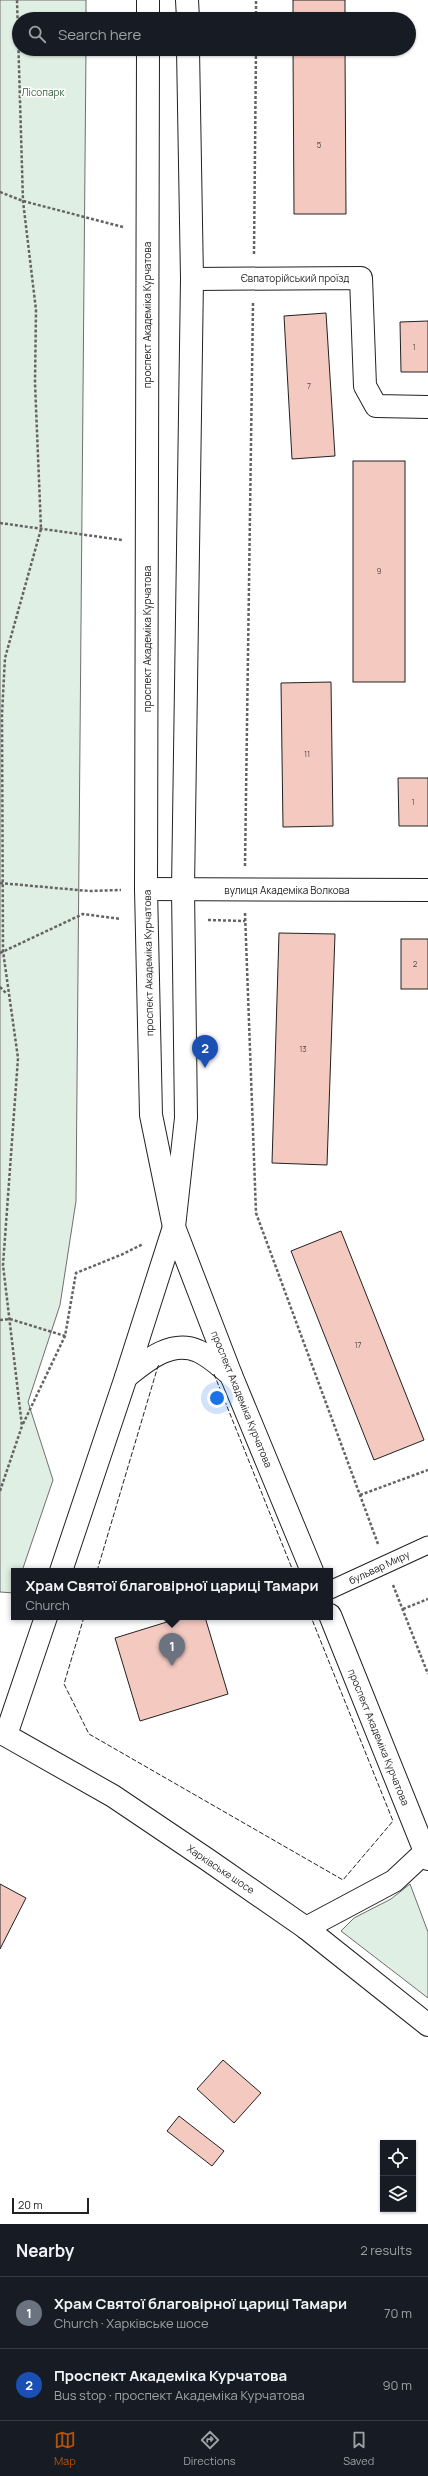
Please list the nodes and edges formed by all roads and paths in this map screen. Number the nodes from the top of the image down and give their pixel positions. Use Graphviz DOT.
graph roads {
  1 [pos="17,0"];
  2 [pos="148,0"];
  3 [pos="187,0"];
  4 [pos="256,0"];
  5 [pos="17,12"];
  6 [pos="148,12"];
  7 [pos="188,12"];
  8 [pos="256,12"];
  9 [pos="19,56"];
  10 [pos="148,56"];
  11 [pos="188,56"];
  12 [pos="256,56"];
  13 [pos="0,192"];
  14 [pos="23,201"];
  15 [pos="148,233"];
  16 [pos="254,278"];
  17 [pos="192,279"];
  18 [pos="428,407"];
  19 [pos="0,523"];
  20 [pos="41,529"];
  21 [pos="147,544"];
  22 [pos="2,883"];
  23 [pos="146,889"];
  24 [pos="183,889"];
  25 [pos="244,890"];
  26 [pos="428,890"];
  27 [pos="122,919"];
  28 [pos="200,920"];
  29 [pos="245,921"];
  30 [pos="1,952"];
  31 [pos="0,987"];
  32 [pos="7,995"];
  33 [pos="174,1227"];
  34 [pos="10,1319"];
  35 [pos="0,1320"];
  36 [pos="65,1336"];
  37 [pos="231,1375"];
  38 [pos="126,1377"];
  39 [pos="22,1426"];
  40 [pos="428,1470"];
  41 [pos="0,1491"];
  42 [pos="360,1495"];
  43 [pos="428,1545"];
  44 [pos="385,1564"];
  45 [pos="62,1568"];
  46 [pos="311,1568"];
  47 [pos="333,1589"];
  48 [pos="428,1599"];
  49 [pos="403,1609"];
  50 [pos="45,1620"];
  51 [pos="332,1620"];
  52 [pos="428,1674"];
  53 [pos="3,1734"];
  54 [pos="427,1856"];
  55 [pos="306,1928"];
  56 [pos="428,2025"];
  1 -- 5 [label="path"];
  2 -- 6 [label="street"];
  3 -- 7 [label="street"];
  4 -- 8 [label="path"];
  9 -- 14 [label="path"];
  10 -- 15 [label="street, проспект Академіка Курчатова"];
  11 -- 17 [label="street, проспект Академіка Курчатова"];
  12 -- 16 [label="path"];
  13 -- 14 [label="path"];
  14 -- 15 [label="path"];
  14 -- 20 [label="path"];
  15 -- 21 [label="street, проспект Академіка Курчатова"];
  16 -- 17 [label="street, Євпаторійський проїзд"];
  16 -- 18 [label="street, Євпаторійський проїзд"];
  16 -- 25 [label="path"];
  17 -- 24 [label="street, проспект Академіка Курчатова"];
  19 -- 20 [label="path"];
  20 -- 21 [label="path"];
  20 -- 22 [label="path"];
  21 -- 23 [label="street, проспект Академіка Курчатова"];
  22 -- 23 [label="path"];
  22 -- 30 [label="path"];
  23 -- 24 [label="street, вулиця Академіка Волкова"];
  23 -- 33 [label="street, проспект Академіка Курчатова"];
  24 -- 25 [label="street, вулиця Академіка Волкова"];
  24 -- 33 [label="street, проспект Академіка Курчатова"];
  25 -- 26 [label="street, вулиця Академіка Волкова"];
  25 -- 29 [label="path"];
  27 -- 30 [label="path"];
  28 -- 29 [label="path"];
  29 -- 42 [label="path"];
  30 -- 32 [label="path"];
  31 -- 32 [label="path"];
  32 -- 34 [label="path"];
  33 -- 36 [label="path"];
  33 -- 37 [label="street, проспект Академіка Курчатова"];
  33 -- 38 [label="street"];
  34 -- 35 [label="path"];
  34 -- 36 [label="path"];
  34 -- 39 [label="path"];
  36 -- 39 [label="path"];
  37 -- 38 [label="street"];
  37 -- 46 [label="street, проспект Академіка Курчатова"];
  38 -- 45 [label="street"];
  39 -- 41 [label="path"];
  40 -- 42 [label="path"];
  42 -- 44 [label="path"];
  43 -- 44 [label="street, бульвар Миру"];
  44 -- 47 [label="street, бульвар Миру"];
  44 -- 49 [label="path"];
  48 -- 49 [label="path"];
  49 -- 52 [label="path"];
  50 -- 53 [label="street"];
  51 -- 54 [label="street, проспект Академіка Курчатова"];
  53 -- 55 [label="street, Харківське шосе"];
  54 -- 55 [label="street"];
  55 -- 56 [label="street, Харківське шосе"];
}
